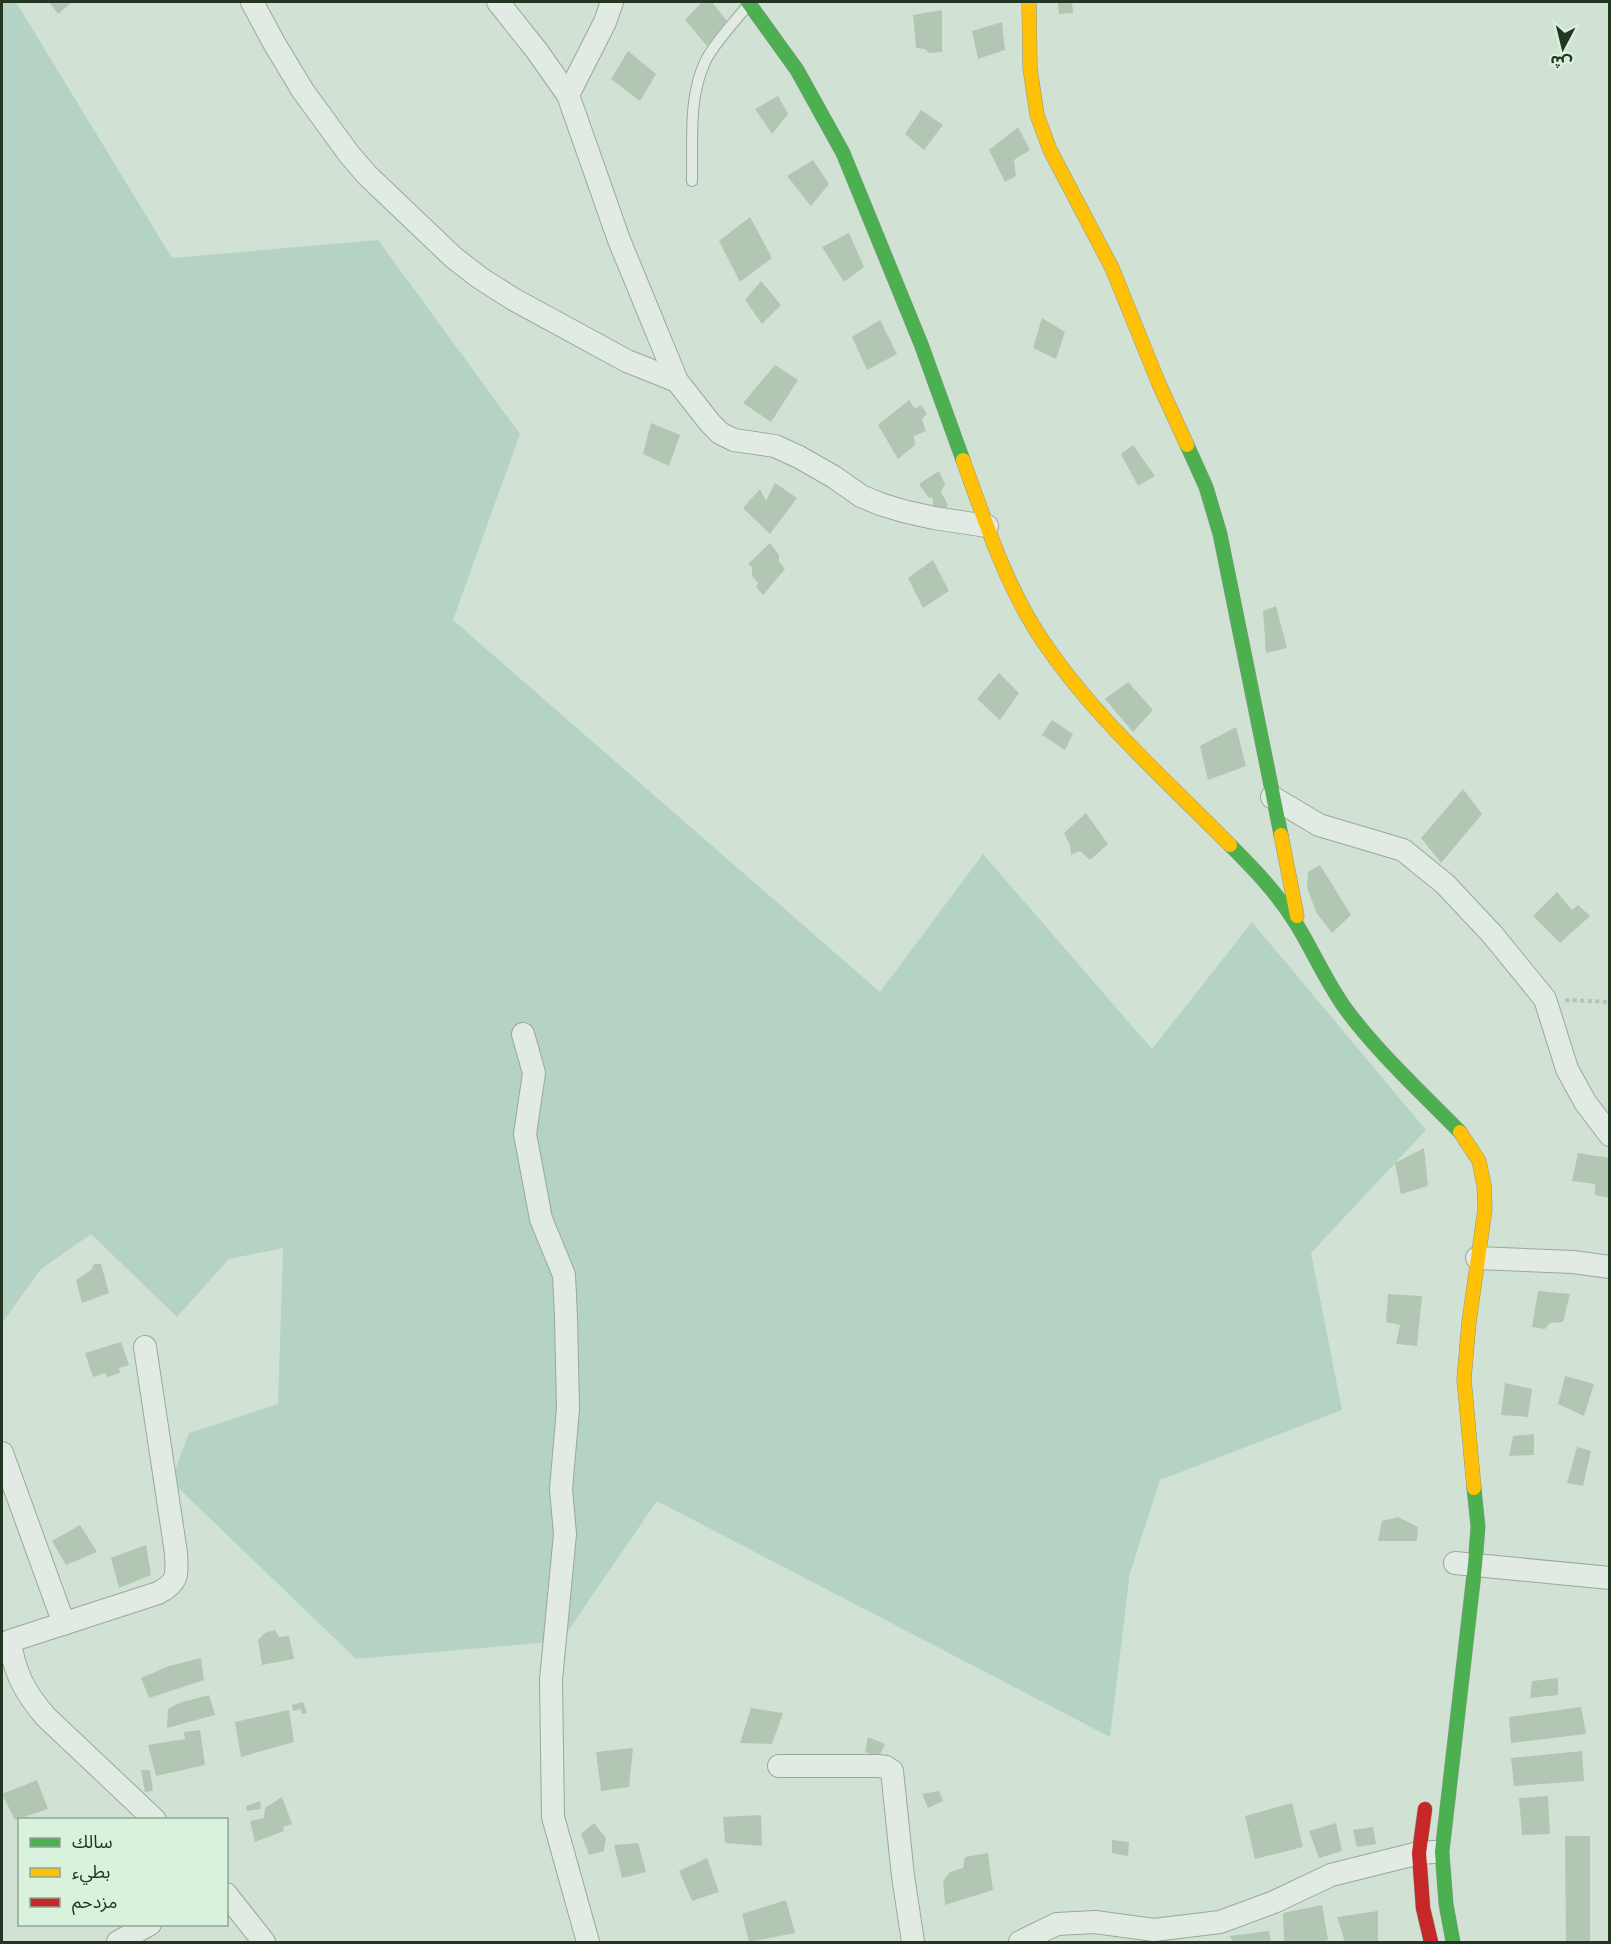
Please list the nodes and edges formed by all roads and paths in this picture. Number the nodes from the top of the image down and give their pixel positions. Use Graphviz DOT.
graph roads {
  1 [pos="252,2"];
  2 [pos="498,2"];
  3 [pos="612,2"];
  4 [pos="748,2"];
  5 [pos="1029,2"];
  6 [pos="568,95"];
  7 [pos="692,181"];
  8 [pos="677,381"];
  9 [pos="987,526"];
  10 [pos="1272,796"];
  11 [pos="1298,926"];
  12 [pos="1545,999"];
  13 [pos="1610,1002"];
  14 [pos="522,1034"];
  15 [pos="1610,1135"];
  16 [pos="1477,1258"];
  17 [pos="1610,1267"];
  18 [pos="145,1347"];
  19 [pos="1469,1448"];
  20 [pos="2,1453"];
  21 [pos="1461,1495"];
  22 [pos="1460,1563"];
  23 [pos="1610,1578"];
  24 [pos="64,1624"];
  25 [pos="6,1642"];
  26 [pos="778,1766"];
  27 [pos="1426,1795"];
  28 [pos="153,1818"];
  29 [pos="1431,1852"];
  30 [pos="228,1897"];
  31 [pos="146,1926"];
  32 [pos="118,1942"];
  33 [pos="264,1942"];
  34 [pos="588,1942"];
  35 [pos="913,1942"];
  36 [pos="1020,1942"];
  37 [pos="1431,1942"];
  38 [pos="1453,1942"];
  1 -- 8 [label="street"];
  2 -- 6 [label="street"];
  3 -- 6 [label="street"];
  4 -- 7 [label="lane"];
  4 -- 9 [label="street"];
  5 -- 10 [label="street"];
  6 -- 8 [label="street"];
  8 -- 9 [label="street"];
  9 -- 11 [label="street"];
  10 -- 11 [label="street"];
  10 -- 12 [label="street"];
  11 -- 16 [label="street"];
  12 -- 13 [label="path"];
  12 -- 15 [label="street"];
  14 -- 34 [label="street"];
  16 -- 17 [label="street"];
  16 -- 19 [label="street"];
  18 -- 24 [label="street"];
  19 -- 21 [label="street"];
  19 -- 22 [label="street"];
  20 -- 24 [label="street"];
  22 -- 23 [label="street"];
  22 -- 29 [label="street"];
  24 -- 25 [label="street"];
  25 -- 28 [label="street"];
  26 -- 35 [label="street"];
  27 -- 29 [label="street"];
  29 -- 36 [label="street"];
  29 -- 37 [label="street"];
  29 -- 38 [label="street"];
  30 -- 33 [label="street"];
  31 -- 32 [label="street"];
}
